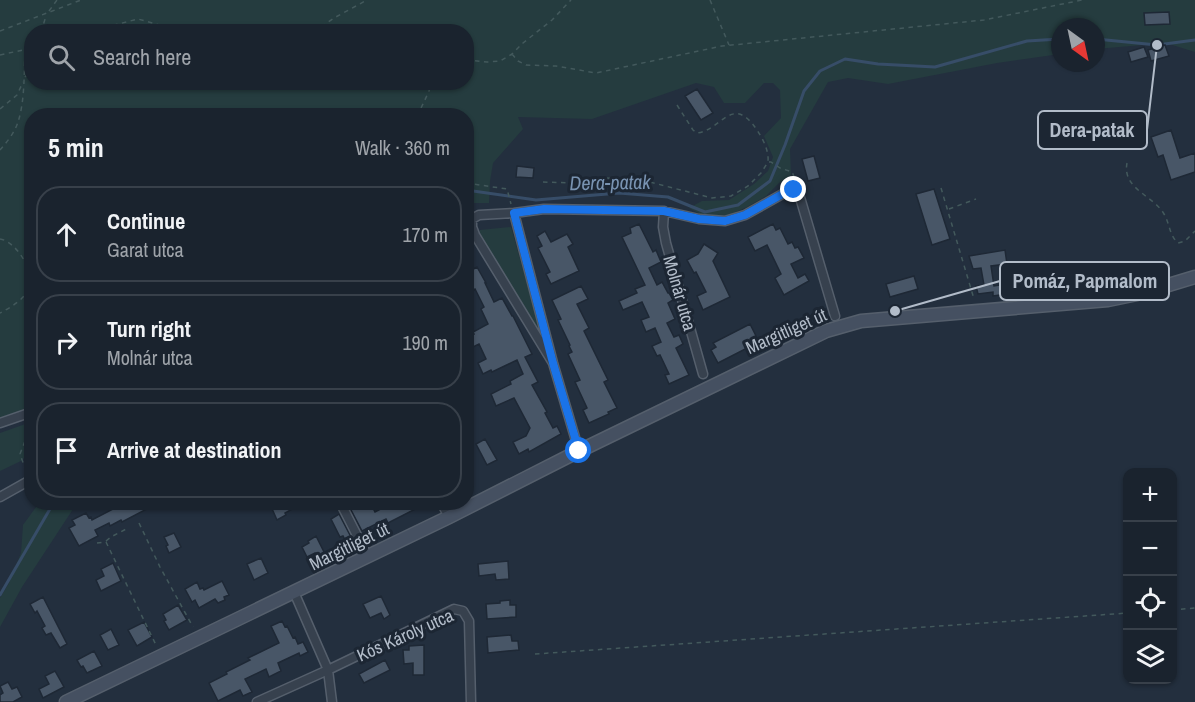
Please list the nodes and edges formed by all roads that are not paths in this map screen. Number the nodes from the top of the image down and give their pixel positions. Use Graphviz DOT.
graph roads {
  1 [pos="513,210"];
  2 [pos="664,211"];
  3 [pos="474,218"];
  4 [pos="474,232"];
  5 [pos="1195,276"];
  6 [pos="835,316"];
  7 [pos="553,363"];
  8 [pos="703,374"];
  9 [pos="24,415"];
  10 [pos="0,423"];
  11 [pos="579,451"];
  12 [pos="24,483"];
  13 [pos="0,497"];
  14 [pos="474,505"];
  15 [pos="344,510"];
  16 [pos="445,510"];
  17 [pos="465,510"];
  18 [pos="449,518"];
  19 [pos="368,556"];
  20 [pos="294,592"];
  21 [pos="328,670"];
  22 [pos="71,701"];
  23 [pos="257,702"];
  24 [pos="332,702"];
  25 [pos="471,702"];
  1 -- 2 [label="street"];
  1 -- 3 [label="street"];
  1 -- 7 [label="street"];
  2 -- 6 [label="street"];
  2 -- 8 [label="street, Molnár utca"];
  4 -- 7 [label="street"];
  5 -- 11 [label="main road, Margitliget út"];
  7 -- 11 [label="street"];
  9 -- 10 [label="street"];
  11 -- 14 [label="main road, Margitliget út"];
  12 -- 13 [label="street"];
  15 -- 19 [label="street"];
  16 -- 18 [label="street"];
  17 -- 18 [label="main road, Margitliget út"];
  18 -- 19 [label="main road, Margitliget út"];
  19 -- 20 [label="main road, Margitliget út"];
  20 -- 21 [label="street"];
  20 -- 22 [label="main road, Margitliget út"];
  21 -- 23 [label="street, Kós Károly utca"];
  21 -- 24 [label="street"];
  21 -- 25 [label="street, Kós Károly utca"];
}
